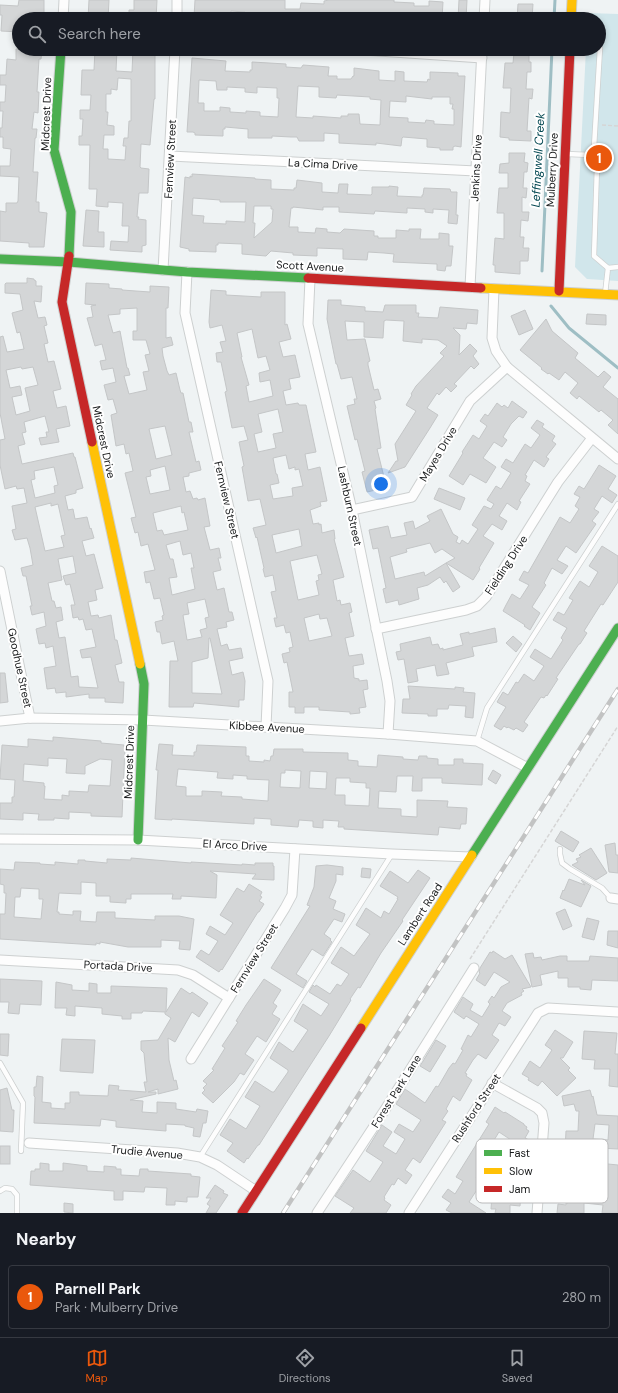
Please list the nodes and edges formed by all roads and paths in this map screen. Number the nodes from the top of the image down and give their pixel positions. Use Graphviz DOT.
graph roads {
  1 [pos="64,0"];
  2 [pos="177,0"];
  3 [pos="485,0"];
  4 [pos="572,0"];
  5 [pos="63,12"];
  6 [pos="176,12"];
  7 [pos="484,12"];
  8 [pos="571,12"];
  9 [pos="61,56"];
  10 [pos="175,56"];
  11 [pos="482,56"];
  12 [pos="570,56"];
  13 [pos="599,56"];
  14 [pos="595,125"];
  15 [pos="618,126"];
  16 [pos="565,154"];
  17 [pos="590,155"];
  18 [pos="170,156"];
  19 [pos="476,172"];
  20 [pos="0,259"];
  21 [pos="68,262"];
  22 [pos="618,267"];
  23 [pos="608,268"];
  24 [pos="163,270"];
  25 [pos="188,272"];
  26 [pos="310,278"];
  27 [pos="470,287"];
  28 [pos="494,289"];
  29 [pos="559,291"];
  30 [pos="605,294"];
  31 [pos="618,295"];
  32 [pos="507,367"];
  33 [pos="592,438"];
  34 [pos="618,459"];
  35 [pos="618,504"];
  36 [pos="352,510"];
  37 [pos="0,571"];
  38 [pos="618,628"];
  39 [pos="376,629"];
  40 [pos="30,718"];
  41 [pos="143,720"];
  42 [pos="0,721"];
  43 [pos="266,727"];
  44 [pos="388,734"];
  45 [pos="477,741"];
  46 [pos="528,768"];
  47 [pos="0,839"];
  48 [pos="138,840"];
  49 [pos="295,849"];
  50 [pos="560,849"];
  51 [pos="392,854"];
  52 [pos="471,857"];
  53 [pos="614,898"];
  54 [pos="0,960"];
  55 [pos="474,968"];
  56 [pos="229,998"];
  57 [pos="618,1012"];
  58 [pos="191,1059"];
  59 [pos="0,1063"];
  60 [pos="492,1083"];
  61 [pos="543,1139"];
  62 [pos="29,1143"];
  63 [pos="21,1151"];
  64 [pos="200,1157"];
  65 [pos="256,1190"];
  66 [pos="0,1191"];
  67 [pos="538,1203"];
  68 [pos="17,1213"];
  69 [pos="242,1213"];
  70 [pos="317,1213"];
  71 [pos="409,1213"];
  72 [pos="537,1213"];
  1 -- 5 [label="street"];
  2 -- 6 [label="street"];
  3 -- 7 [label="street"];
  4 -- 8 [label="street"];
  9 -- 21 [label="street, Midcrest Drive"];
  10 -- 18 [label="street, Fernview Street"];
  11 -- 19 [label="street, Jenkins Drive"];
  12 -- 16 [label="street, Mulberry Drive"];
  13 -- 14 [label="lane"];
  14 -- 15 [label="path"];
  14 -- 17 [label="lane"];
  16 -- 17 [label="lane"];
  16 -- 29 [label="street, Mulberry Drive"];
  17 -- 23 [label="lane"];
  18 -- 19 [label="street, La Cima Drive"];
  18 -- 24 [label="street, Fernview Street"];
  19 -- 27 [label="street, Jenkins Drive"];
  20 -- 21 [label="street, Scott Avenue"];
  21 -- 24 [label="street, Scott Avenue"];
  21 -- 41 [label="street, Midcrest Drive"];
  22 -- 23 [label="lane"];
  23 -- 30 [label="lane"];
  24 -- 25 [label="street, Scott Avenue"];
  25 -- 26 [label="street, Scott Avenue"];
  25 -- 43 [label="street, Fernview Street"];
  26 -- 27 [label="street, Scott Avenue"];
  26 -- 36 [label="street, Lashburn Street"];
  27 -- 28 [label="street, Scott Avenue"];
  28 -- 29 [label="street, Scott Avenue"];
  28 -- 32 [label="street"];
  29 -- 30 [label="street, Scott Avenue"];
  30 -- 31 [label="street, Scott Avenue"];
  32 -- 33 [label="street"];
  32 -- 36 [label="street, Mayes Drive"];
  33 -- 34 [label="street"];
  33 -- 39 [label="street, Fielding Drive"];
  35 -- 45 [label="lane"];
  36 -- 39 [label="street, Lashburn Street"];
  37 -- 40 [label="street, Goodhue Street"];
  38 -- 46 [label="street, Lambert Road"];
  39 -- 44 [label="street, Lashburn Street"];
  40 -- 41 [label="street, Kibbee Avenue"];
  40 -- 42 [label="street, Kibbee Avenue"];
  41 -- 43 [label="street, Kibbee Avenue"];
  41 -- 48 [label="street, Midcrest Drive"];
  43 -- 44 [label="street, Kibbee Avenue"];
  44 -- 45 [label="street, Kibbee Avenue"];
  45 -- 46 [label="street, Kibbee Avenue"];
  46 -- 52 [label="street, Lambert Road"];
  47 -- 48 [label="street, El Arco Drive"];
  48 -- 49 [label="street, El Arco Drive"];
  49 -- 51 [label="street, El Arco Drive"];
  49 -- 56 [label="street, Fernview Street"];
  50 -- 53 [label="lane"];
  51 -- 52 [label="street, El Arco Drive"];
  51 -- 64 [label="lane"];
  52 -- 65 [label="street, Lambert Road"];
  54 -- 56 [label="street, Portada Drive"];
  55 -- 70 [label="street, Forest Park Lane"];
  56 -- 58 [label="street, Fernview Street"];
  57 -- 60 [label="street, Rushford Street"];
  59 -- 63 [label="lane"];
  60 -- 61 [label="street"];
  60 -- 71 [label="street, Rushford Street"];
  62 -- 64 [label="street, Trudie Avenue"];
  64 -- 65 [label="street, Trudie Avenue"];
  65 -- 69 [label="street, Lambert Road"];
  66 -- 68 [label="lane"];
  67 -- 72 [label="street"];
}
